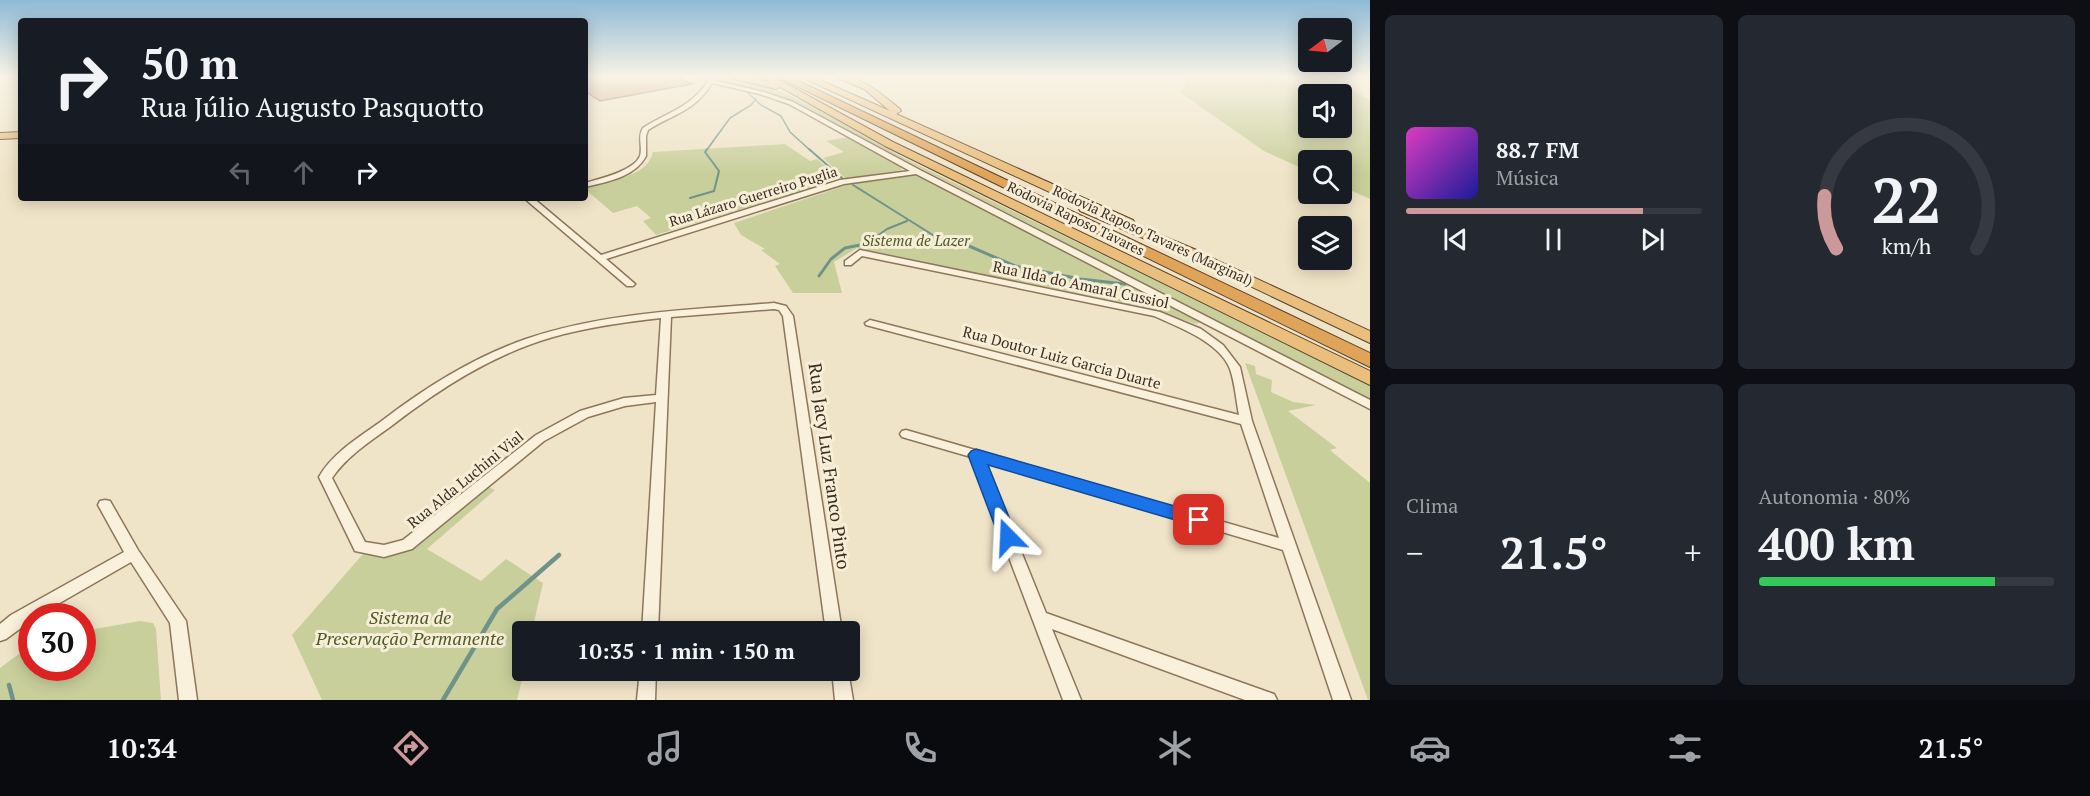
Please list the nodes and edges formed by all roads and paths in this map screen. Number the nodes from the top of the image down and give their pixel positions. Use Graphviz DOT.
graph roads {
  1 [pos="689,109"];
  2 [pos="801,109"];
  3 [pos="825,109"];
  4 [pos="849,109"];
  5 [pos="864,109"];
  6 [pos="871,109"];
  7 [pos="893,109"];
  8 [pos="18,133"];
  9 [pos="0,134"];
  10 [pos="935,140"];
  11 [pos="917,172"];
  12 [pos="588,184"];
  13 [pos="534,201"];
  14 [pos="600,258"];
  15 [pos="848,263"];
  16 [pos="630,284"];
  17 [pos="783,308"];
  18 [pos="666,315"];
  19 [pos="870,323"];
  20 [pos="1370,338"];
  21 [pos="1370,353"];
  22 [pos="1370,361"];
  23 [pos="1370,379"];
  24 [pos="662,398"];
  25 [pos="1370,405"];
  26 [pos="1246,421"];
  27 [pos="906,434"];
  28 [pos="976,455"];
  29 [pos="105,506"];
  30 [pos="1288,546"];
  31 [pos="133,554"];
  32 [pos="1040,618"];
  33 [pos="651,621"];
  34 [pos="832,621"];
  35 [pos="0,634"];
  36 [pos="647,681"];
  37 [pos="841,681"];
  38 [pos="188,700"];
  39 [pos="646,700"];
  40 [pos="844,700"];
  41 [pos="1072,700"];
  42 [pos="1268,700"];
  43 [pos="1342,700"];
  1 -- 12 [label="street"];
  2 -- 11 [label="street"];
  3 -- 23 [label="highway"];
  4 -- 22 [label="highway, Rodovia Raposo Tavares"];
  5 -- 10 [label="highway, Rodovia Raposo Tavares"];
  6 -- 10 [label="highway, Rodovia Raposo Tavares (Marginal)"];
  7 -- 10 [label="highway"];
  8 -- 9 [label="highway"];
  10 -- 20 [label="highway, Rodovia Raposo Tavares (Marginal)"];
  10 -- 21 [label="highway, Rodovia Raposo Tavares"];
  11 -- 14 [label="street, Rua Lázaro Guerreiro Puglia"];
  11 -- 25 [label="street"];
  13 -- 14 [label="street"];
  14 -- 16 [label="street"];
  15 -- 26 [label="street, Rua Ilda do Amaral Cussiol"];
  17 -- 18 [label="street, Rua Alda Luchini Vial"];
  17 -- 34 [label="street, Rua Jacy Luz Franco Pinto"];
  18 -- 24 [label="street"];
  18 -- 24 [label="street, Rua Alda Luchini Vial"];
  19 -- 26 [label="street, Rua Doutor Luiz Garcia Duarte"];
  24 -- 33 [label="street"];
  26 -- 30 [label="street, Rua Ilda do Amaral Cussiol"];
  27 -- 28 [label="street"];
  28 -- 30 [label="street"];
  28 -- 32 [label="street"];
  29 -- 31 [label="street"];
  30 -- 43 [label="street, Rua Ilda do Amaral Cussiol"];
  31 -- 35 [label="street"];
  31 -- 38 [label="street"];
  32 -- 41 [label="street"];
  32 -- 42 [label="street"];
  36 -- 39 [label="street"];
  37 -- 40 [label="street"];
}
